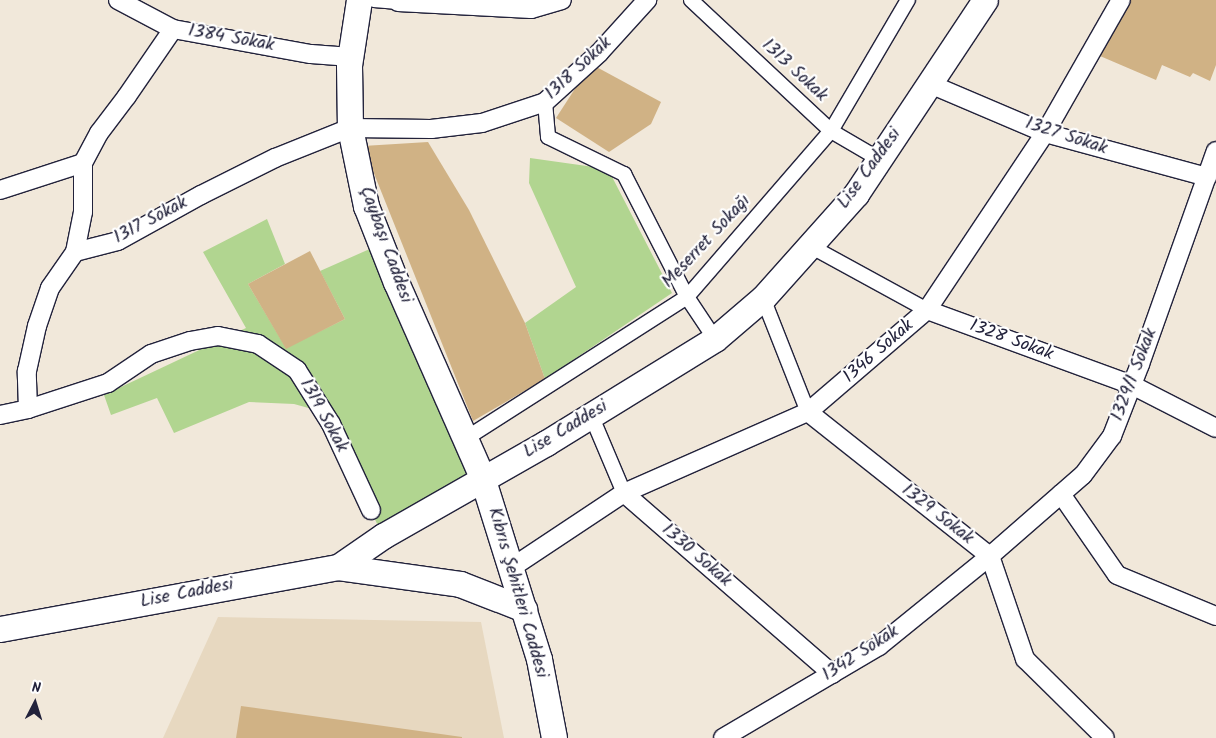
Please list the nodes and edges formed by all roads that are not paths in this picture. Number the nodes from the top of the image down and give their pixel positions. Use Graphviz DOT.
graph roads {
  1 [pos="118,0"];
  2 [pos="359,0"];
  3 [pos="374,0"];
  4 [pos="562,0"];
  5 [pos="647,0"];
  6 [pos="691,0"];
  7 [pos="908,0"];
  8 [pos="985,0"];
  9 [pos="1121,0"];
  10 [pos="398,2"];
  11 [pos="173,28"];
  12 [pos="351,57"];
  13 [pos="930,84"];
  14 [pos="545,102"];
  15 [pos="350,128"];
  16 [pos="831,131"];
  17 [pos="1045,133"];
  18 [pos="1216,151"];
  19 [pos="879,159"];
  20 [pos="83,164"];
  21 [pos="1207,177"];
  22 [pos="0,190"];
  23 [pos="810,246"];
  24 [pos="75,252"];
  25 [pos="688,297"];
  26 [pos="764,298"];
  27 [pos="926,310"];
  28 [pos="715,339"];
  29 [pos="1132,385"];
  30 [pos="28,409"];
  31 [pos="808,412"];
  32 [pos="0,414"];
  33 [pos="591,415"];
  34 [pos="1216,428"];
  35 [pos="466,439"];
  36 [pos="482,477"];
  37 [pos="624,493"];
  38 [pos="1061,494"];
  39 [pos="371,510"];
  40 [pos="990,556"];
  41 [pos="338,567"];
  42 [pos="511,568"];
  43 [pos="524,609"];
  44 [pos="1216,616"];
  45 [pos="0,629"];
  46 [pos="832,674"];
  47 [pos="732,736"];
  48 [pos="554,738"];
  49 [pos="1105,738"];
  1 -- 11 [label="street, 1384 Sokak"];
  2 -- 12 [label="main road, Çaybaşı Caddesi"];
  3 -- 10 [label="street"];
  4 -- 10 [label="street"];
  5 -- 14 [label="street, 1318 Sokak"];
  6 -- 16 [label="street, 1313 Sokak"];
  7 -- 16 [label="street, Meserret Sokağı"];
  8 -- 13 [label="main road, Lise Caddesi"];
  9 -- 17 [label="street, 1346 Sokak"];
  11 -- 12 [label="street, 1384 Sokak"];
  11 -- 20 [label="street"];
  12 -- 15 [label="main road, Çaybaşı Caddesi"];
  13 -- 17 [label="street, 1327 Sokak"];
  13 -- 19 [label="main road, Lise Caddesi"];
  14 -- 15 [label="street, 1318 Sokak"];
  14 -- 25 [label="street"];
  15 -- 24 [label="street, 1317 Sokak"];
  15 -- 35 [label="main road, Çaybaşı Caddesi"];
  16 -- 19 [label="street, 1313 Sokak"];
  16 -- 25 [label="street, Meserret Sokağı"];
  17 -- 21 [label="street, 1327 Sokak"];
  17 -- 27 [label="street, 1346 Sokak"];
  18 -- 21 [label="street, 1329/1 Sokak"];
  19 -- 23 [label="main road, Lise Caddesi"];
  20 -- 22 [label="street"];
  20 -- 24 [label="street"];
  21 -- 29 [label="street, 1329/1 Sokak"];
  23 -- 26 [label="main road, Lise Caddesi"];
  23 -- 27 [label="street, 1328 Sokak"];
  24 -- 30 [label="street"];
  25 -- 28 [label="street"];
  25 -- 35 [label="street, Meserret Sokağı"];
  26 -- 28 [label="main road, Lise Caddesi"];
  26 -- 31 [label="street"];
  27 -- 29 [label="street, 1328 Sokak"];
  27 -- 31 [label="street, 1346 Sokak"];
  28 -- 33 [label="main road, Lise Caddesi"];
  29 -- 34 [label="street, 1328 Sokak"];
  29 -- 38 [label="street, 1329/1 Sokak"];
  30 -- 32 [label="street, 1319 Sokak"];
  30 -- 39 [label="street, 1319 Sokak"];
  31 -- 37 [label="street, 1346 Sokak"];
  31 -- 40 [label="street, 1329 Sokak"];
  33 -- 36 [label="main road, Lise Caddesi"];
  33 -- 37 [label="street, 1330 Sokak"];
  35 -- 36 [label="main road, Çaybaşı Caddesi"];
  36 -- 41 [label="main road, Lise Caddesi"];
  36 -- 42 [label="main road, Kıbrıs Şehitleri Caddesi"];
  37 -- 42 [label="street, 1346 Sokak"];
  37 -- 46 [label="street, 1330 Sokak"];
  38 -- 40 [label="street, 1329/1 Sokak"];
  38 -- 44 [label="street"];
  40 -- 46 [label="street, 1342 Sokak"];
  40 -- 49 [label="street, 1329 Sokak"];
  41 -- 43 [label="main road"];
  41 -- 45 [label="main road, Lise Caddesi"];
  42 -- 43 [label="main road, Kıbrıs Şehitleri Caddesi"];
  43 -- 48 [label="main road, Kıbrıs Şehitleri Caddesi"];
  46 -- 47 [label="street, 1342 Sokak"];
}
